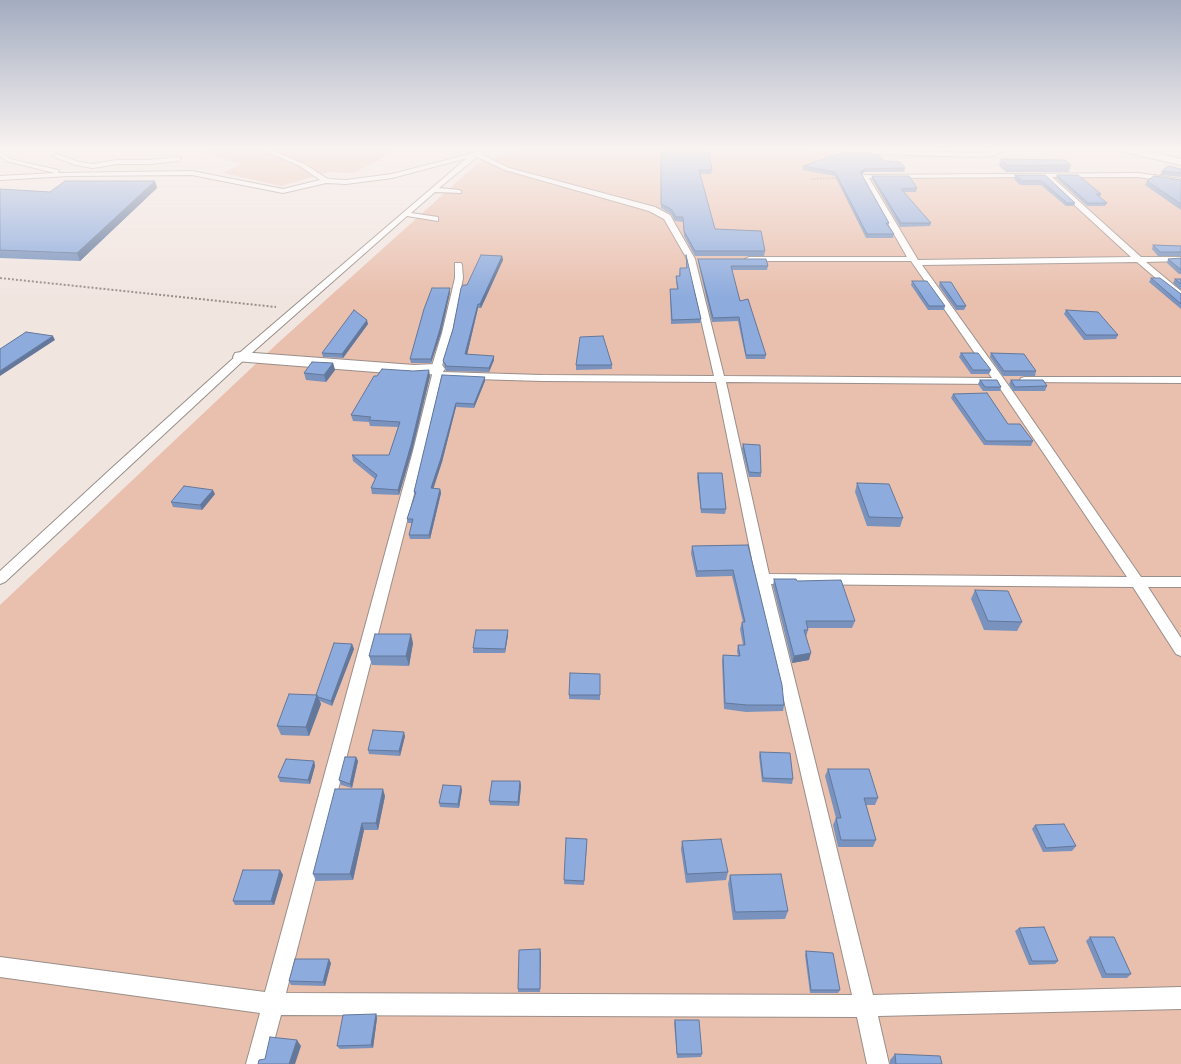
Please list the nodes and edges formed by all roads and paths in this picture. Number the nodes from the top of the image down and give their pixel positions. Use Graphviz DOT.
graph roads {
  1 [pos="425,198"];
  2 [pos="611,198"];
  3 [pos="877,198"];
  4 [pos="1070,198"];
  5 [pos="407,214"];
  6 [pos="435,219"];
  7 [pos="738,259"];
  8 [pos="1181,259"];
  9 [pos="1138,260"];
  10 [pos="914,261"];
  11 [pos="458,265"];
  12 [pos="0,278"];
  13 [pos="1181,295"];
  14 [pos="297,309"];
  15 [pos="241,357"];
  16 [pos="436,372"];
  17 [pos="720,379"];
  18 [pos="1181,380"];
  19 [pos="999,381"];
  20 [pos="0,579"];
  21 [pos="763,579"];
  22 [pos="1137,581"];
  23 [pos="1181,582"];
  24 [pos="1181,650"];
  25 [pos="0,967"];
  26 [pos="1181,998"];
  27 [pos="273,1004"];
  28 [pos="865,1006"];
  29 [pos="257,1064"];
  30 [pos="878,1064"];
  1 -- 5 [label="lane"];
  2 -- 17 [label="lane"];
  3 -- 10 [label="lane"];
  4 -- 9 [label="lane"];
  5 -- 6 [label="lane"];
  5 -- 14 [label="lane"];
  7 -- 10 [label="lane"];
  8 -- 9 [label="lane"];
  9 -- 10 [label="lane"];
  9 -- 13 [label="lane"];
  10 -- 19 [label="lane"];
  11 -- 16 [label="lane"];
  12 -- 14 [label="path"];
  14 -- 15 [label="lane"];
  15 -- 16 [label="street"];
  15 -- 20 [label="lane"];
  16 -- 17 [label="lane"];
  16 -- 27 [label="lane"];
  17 -- 19 [label="lane"];
  17 -- 21 [label="lane"];
  18 -- 19 [label="lane"];
  19 -- 22 [label="lane"];
  21 -- 22 [label="lane"];
  21 -- 28 [label="lane"];
  22 -- 23 [label="lane"];
  22 -- 24 [label="lane"];
  25 -- 27 [label="lane"];
  26 -- 28 [label="lane"];
  27 -- 28 [label="lane"];
  27 -- 29 [label="lane"];
  28 -- 30 [label="lane"];
}
